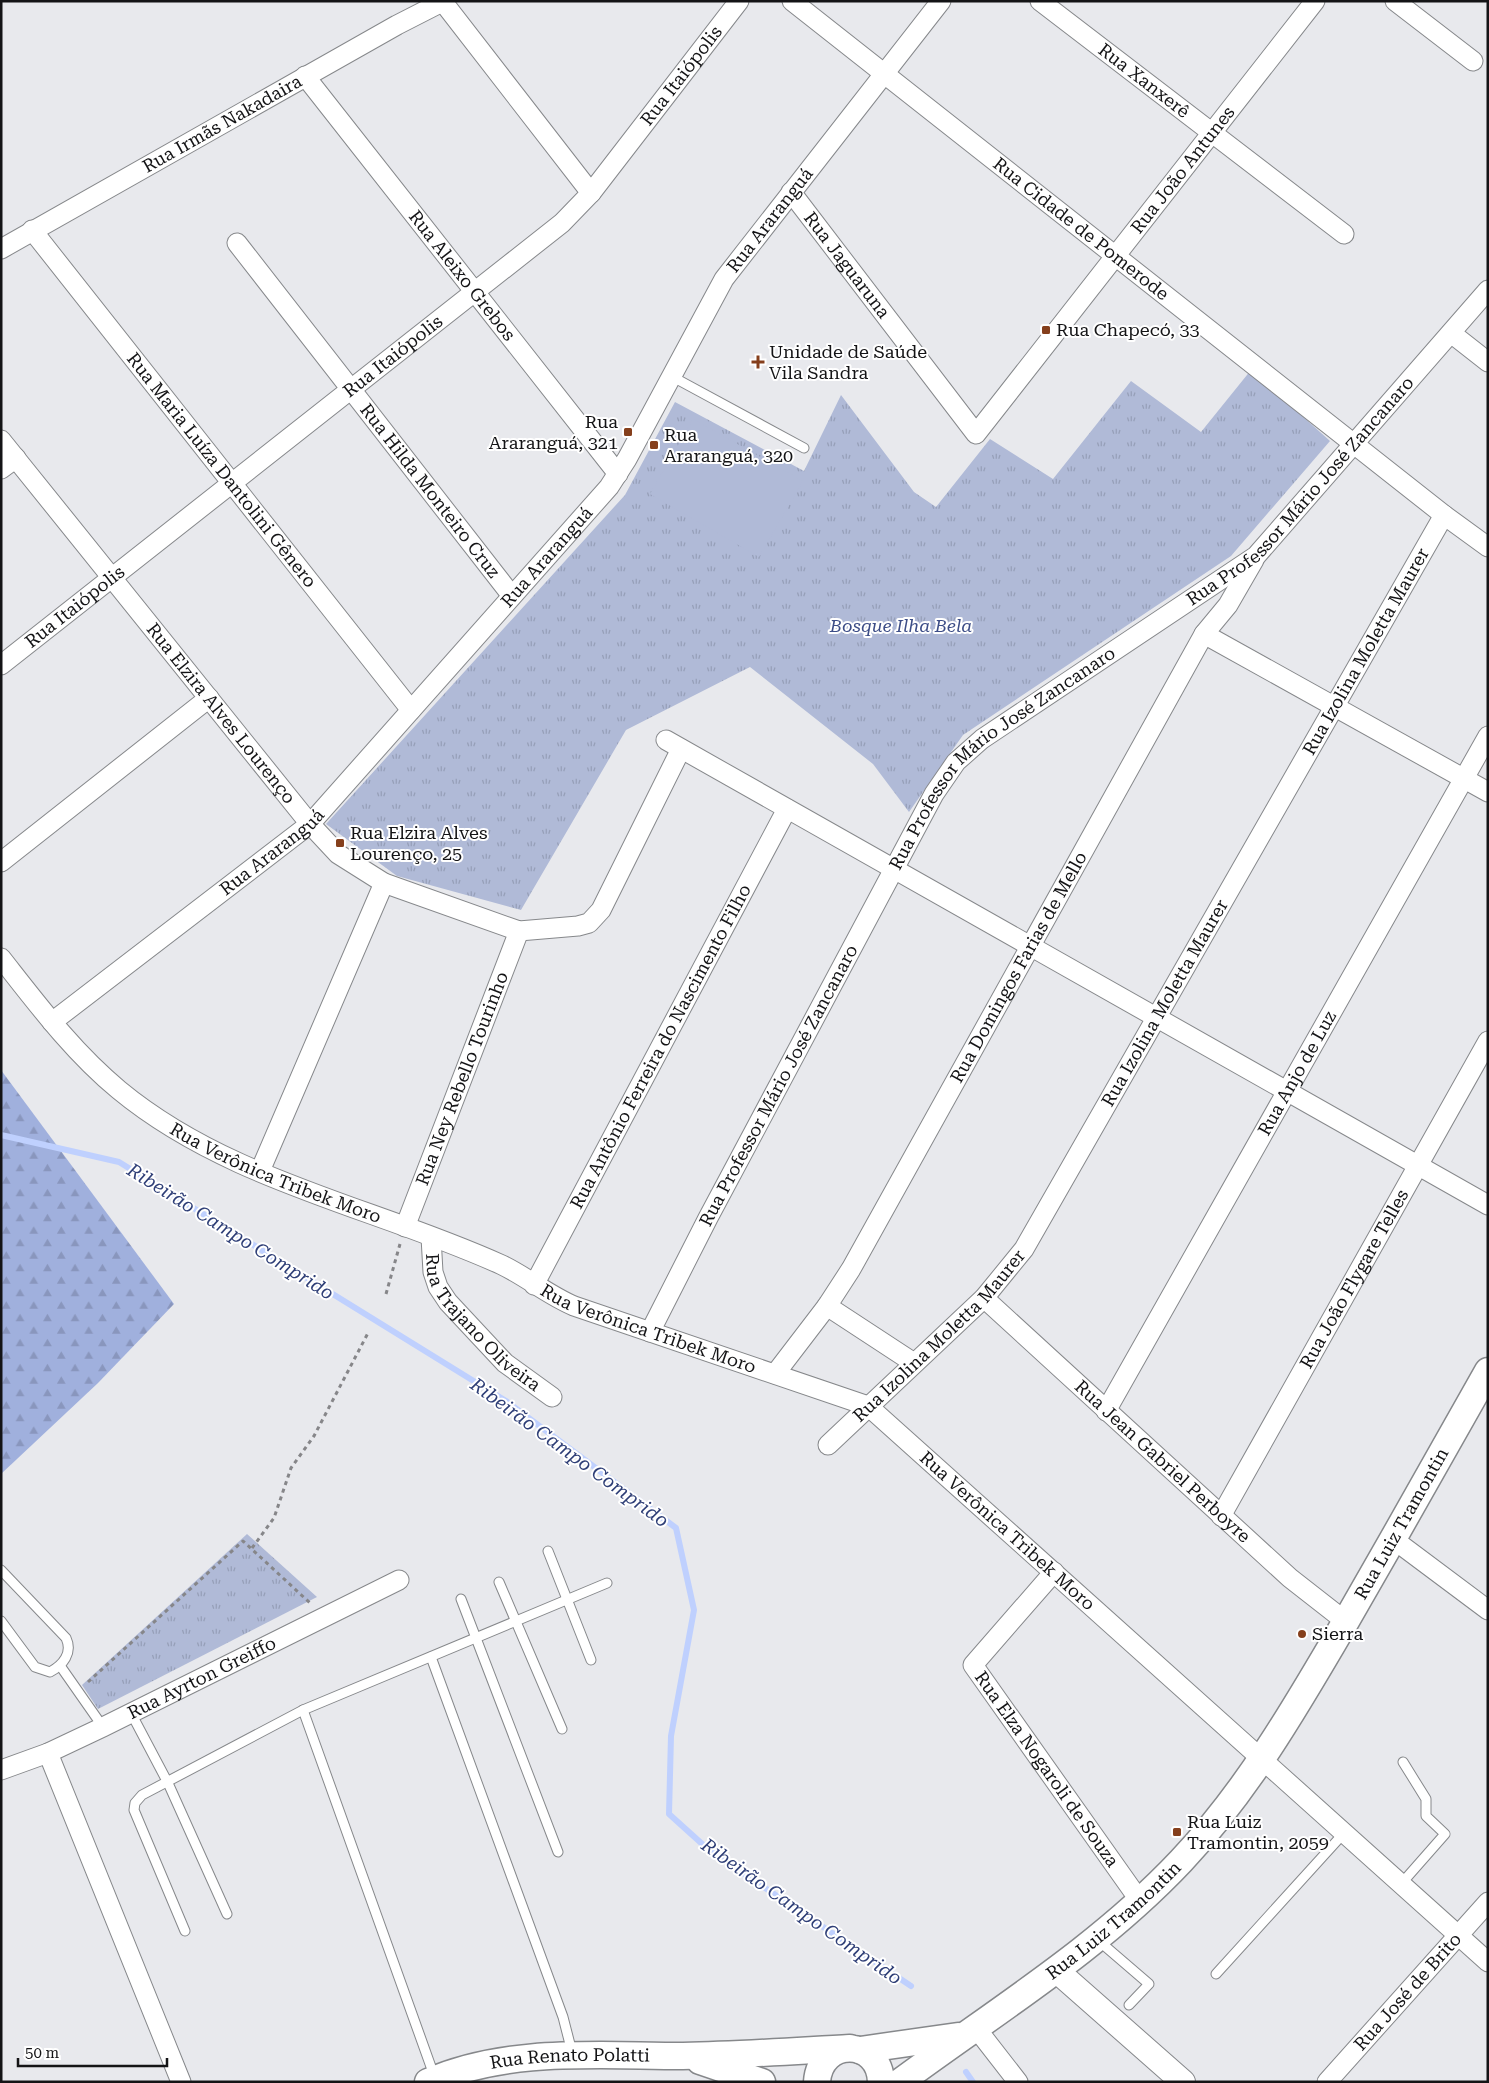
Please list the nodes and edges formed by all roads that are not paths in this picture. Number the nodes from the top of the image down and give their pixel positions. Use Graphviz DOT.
graph roads {
  1 [pos="443,1"];
  2 [pos="739,1"];
  3 [pos="792,1"];
  4 [pos="941,1"];
  5 [pos="1040,1"];
  6 [pos="1315,1"];
  7 [pos="1395,1"];
  8 [pos="1473,61"];
  9 [pos="884,74"];
  10 [pos="305,76"];
  11 [pos="1212,133"];
  12 [pos="791,192"];
  13 [pos="591,193"];
  14 [pos="32,230"];
  15 [pos="1344,234"];
  16 [pos="238,243"];
  17 [pos="1,248"];
  18 [pos="1115,256"];
  19 [pos="1488,290"];
  20 [pos="475,292"];
  21 [pos="1451,332"];
  22 [pos="1488,362"];
  23 [pos="671,376"];
  24 [pos="351,389"];
  25 [pos="976,434"];
  26 [pos="1,440"];
  27 [pos="1353,444"];
  28 [pos="804,448"];
  29 [pos="8,464"];
  30 [pos="618,474"];
  31 [pos="232,483"];
  32 [pos="1444,516"];
  33 [pos="1488,547"];
  34 [pos="1256,556"];
  35 [pos="112,578"];
  36 [pos="512,596"];
  37 [pos="1204,634"];
  38 [pos="1,665"];
  39 [pos="209,698"];
  40 [pos="1335,707"];
  41 [pos="411,710"];
  42 [pos="1488,736"];
  43 [pos="1464,778"];
  44 [pos="1488,792"];
  45 [pos="787,809"];
  46 [pos="310,824"];
  47 [pos="1,862"];
  48 [pos="894,870"];
  49 [pos="384,883"];
  50 [pos="520,931"];
  51 [pos="1030,946"];
  52 [pos="1,958"];
  53 [pos="1157,1018"];
  54 [pos="52,1022"];
  55 [pos="1488,1041"];
  56 [pos="1287,1092"];
  57 [pos="1418,1166"];
  58 [pos="260,1171"];
  59 [pos="1488,1205"];
  60 [pos="405,1228"];
  61 [pos="431,1238"];
  62 [pos="534,1285"];
  63 [pos="984,1298"];
  64 [pos="827,1306"];
  65 [pos="650,1332"];
  66 [pos="914,1363"];
  67 [pos="1488,1371"];
  68 [pos="775,1374"];
  69 [pos="552,1397"];
  70 [pos="868,1406"];
  71 [pos="1106,1412"];
  72 [pos="828,1445"];
  73 [pos="1221,1516"];
  74 [pos="1393,1539"];
  75 [pos="548,1551"];
  76 [pos="1,1570"];
  77 [pos="1054,1572"];
  78 [pos="399,1580"];
  79 [pos="499,1582"];
  80 [pos="607,1583"];
  81 [pos="461,1599"];
  82 [pos="568,1600"];
  83 [pos="1488,1610"];
  84 [pos="1,1621"];
  85 [pos="1345,1621"];
  86 [pos="516,1622"];
  87 [pos="477,1638"];
  88 [pos="431,1657"];
  89 [pos="591,1660"];
  90 [pos="61,1666"];
  91 [pos="303,1710"];
  92 [pos="132,1713"];
  93 [pos="103,1727"];
  94 [pos="562,1729"];
  95 [pos="48,1752"];
  96 [pos="1262,1759"];
  97 [pos="1403,1762"];
  98 [pos="1,1770"];
  99 [pos="168,1782"];
  100 [pos="1344,1833"];
  101 [pos="558,1852"];
  102 [pos="1401,1884"];
  103 [pos="1140,1901"];
  104 [pos="1488,1902"];
  105 [pos="227,1914"];
  106 [pos="185,1931"];
  107 [pos="1458,1935"];
  108 [pos="1096,1939"];
  109 [pos="1488,1962"];
  110 [pos="1056,1971"];
  111 [pos="1216,1974"];
  112 [pos="1129,2005"];
  113 [pos="969,2032"];
  114 [pos="855,2049"];
  115 [pos="572,2055"];
  116 [pos="685,2056"];
  117 [pos="432,2080"];
  118 [pos="181,2082"];
  119 [pos="762,2082"];
  120 [pos="817,2082"];
  121 [pos="882,2082"];
  122 [pos="900,2082"];
  123 [pos="1018,2082"];
  124 [pos="1183,2082"];
  125 [pos="1327,2082"];
  1 -- 10 [label="street, Rua Irmãs Nakadaira"];
  1 -- 13 [label="street"];
  2 -- 13 [label="street, Rua Itaiópolis"];
  3 -- 9 [label="street, Rua Cidade de Pomerode"];
  4 -- 9 [label="street, Rua Araranguá"];
  5 -- 11 [label="street, Rua Xanxerê"];
  6 -- 11 [label="street, Rua João Antunes"];
  7 -- 8 [label="street"];
  9 -- 12 [label="street, Rua Araranguá"];
  9 -- 18 [label="street, Rua Cidade de Pomerode"];
  10 -- 14 [label="street, Rua Irmãs Nakadaira"];
  10 -- 20 [label="street, Rua Aleixo Grebos"];
  11 -- 15 [label="street, Rua Xanxerê"];
  11 -- 18 [label="street, Rua João Antunes"];
  12 -- 23 [label="street, Rua Araranguá"];
  12 -- 25 [label="street, Rua Jaguaruna"];
  13 -- 20 [label="street, Rua Itaiópolis"];
  14 -- 17 [label="street, Rua Irmãs Nakadaira"];
  14 -- 31 [label="street, Rua Maria Luíza Dantolini Gênero"];
  16 -- 24 [label="street, Rua Hilda Monteiro Cruz"];
  18 -- 25 [label="street, Rua João Antunes"];
  18 -- 27 [label="street, Rua Cidade de Pomerode"];
  19 -- 21 [label="street, Rua Professor Mário José Zancanaro"];
  20 -- 24 [label="street, Rua Itaiópolis"];
  20 -- 30 [label="street, Rua Aleixo Grebos"];
  21 -- 22 [label="street"];
  21 -- 27 [label="street, Rua Professor Mário José Zancanaro"];
  23 -- 28 [label="lane"];
  23 -- 30 [label="street, Rua Araranguá"];
  24 -- 31 [label="street, Rua Itaiópolis"];
  24 -- 36 [label="street, Rua Hilda Monteiro Cruz"];
  26 -- 29 [label="street, Rua Elzira Alves Lourenço"];
  27 -- 32 [label="street, Rua Cidade de Pomerode"];
  27 -- 34 [label="street, Rua Professor Mário José Zancanaro"];
  29 -- 35 [label="street, Rua Elzira Alves Lourenço"];
  30 -- 36 [label="street, Rua Araranguá"];
  31 -- 35 [label="street, Rua Itaiópolis"];
  31 -- 41 [label="street, Rua Maria Luíza Dantolini Gênero"];
  32 -- 33 [label="street, Rua Cidade de Pomerode"];
  32 -- 40 [label="street, Rua Izolina Moletta Maurer"];
  34 -- 37 [label="street, Rua Domingos Farias de Mello"];
  34 -- 48 [label="street, Rua Professor Mário José Zancanaro"];
  35 -- 38 [label="street, Rua Itaiópolis"];
  35 -- 39 [label="street, Rua Elzira Alves Lourenço"];
  36 -- 41 [label="street, Rua Araranguá"];
  37 -- 40 [label="street"];
  37 -- 51 [label="street, Rua Domingos Farias de Mello"];
  39 -- 46 [label="street, Rua Elzira Alves Lourenço"];
  39 -- 47 [label="street"];
  40 -- 43 [label="street"];
  40 -- 53 [label="street, Rua Izolina Moletta Maurer"];
  41 -- 46 [label="street, Rua Araranguá"];
  42 -- 43 [label="street, Rua Anjo de Luz"];
  43 -- 44 [label="street"];
  43 -- 56 [label="street, Rua Anjo de Luz"];
  45 -- 48 [label="street"];
  45 -- 50 [label="street"];
  45 -- 62 [label="street, Rua Antônio Ferreira do Nascimento Filho"];
  46 -- 49 [label="street, Rua Elzira Alves Lourenço"];
  46 -- 54 [label="street, Rua Araranguá"];
  48 -- 51 [label="street"];
  48 -- 65 [label="street, Rua Professor Mário José Zancanaro"];
  49 -- 50 [label="street, Rua Elzira Alves Lourenço"];
  49 -- 58 [label="street"];
  50 -- 60 [label="street, Rua Ney Rebello Tourinho"];
  51 -- 53 [label="street"];
  51 -- 64 [label="street, Rua Domingos Farias de Mello"];
  52 -- 54 [label="street, Rua Verônica Tribek Moro"];
  53 -- 56 [label="street"];
  53 -- 63 [label="street, Rua Izolina Moletta Maurer"];
  54 -- 58 [label="street, Rua Verônica Tribek Moro"];
  55 -- 57 [label="street, Rua João Flygare Telles"];
  56 -- 57 [label="street"];
  56 -- 71 [label="street, Rua Anjo de Luz"];
  57 -- 59 [label="street"];
  57 -- 73 [label="street, Rua João Flygare Telles"];
  58 -- 60 [label="street, Rua Verônica Tribek Moro"];
  60 -- 61 [label="street, Rua Verônica Tribek Moro"];
  61 -- 62 [label="street, Rua Verônica Tribek Moro"];
  61 -- 69 [label="street, Rua Trajano Oliveira"];
  62 -- 65 [label="street, Rua Verônica Tribek Moro"];
  63 -- 66 [label="street, Rua Izolina Moletta Maurer"];
  63 -- 71 [label="street, Rua Jean Gabriel Perboyre"];
  64 -- 66 [label="street"];
  64 -- 68 [label="street, Rua Domingos Farias de Mello"];
  65 -- 68 [label="street, Rua Verônica Tribek Moro"];
  66 -- 70 [label="street, Rua Izolina Moletta Maurer"];
  67 -- 74 [label="main road, Rua Luiz Tramontin"];
  68 -- 70 [label="street, Rua Verônica Tribek Moro"];
  70 -- 72 [label="street, Rua Izolina Moletta Maurer"];
  70 -- 77 [label="street, Rua Verônica Tribek Moro"];
  71 -- 73 [label="street, Rua Jean Gabriel Perboyre"];
  73 -- 85 [label="street, Rua Jean Gabriel Perboyre"];
  74 -- 83 [label="street"];
  74 -- 85 [label="main road, Rua Luiz Tramontin"];
  75 -- 82 [label="lane"];
  76 -- 90 [label="lane"];
  77 -- 96 [label="street, Rua Verônica Tribek Moro"];
  77 -- 103 [label="street, Rua Elza Nogaroli de Souza"];
  78 -- 92 [label="street, Rua Ayrton Greiffo"];
  79 -- 86 [label="lane"];
  80 -- 82 [label="lane"];
  81 -- 87 [label="lane"];
  82 -- 86 [label="lane"];
  82 -- 89 [label="lane"];
  84 -- 90 [label="lane"];
  85 -- 96 [label="main road, Rua Luiz Tramontin"];
  86 -- 87 [label="lane"];
  86 -- 94 [label="lane"];
  87 -- 88 [label="lane"];
  87 -- 101 [label="lane"];
  88 -- 91 [label="lane"];
  88 -- 115 [label="lane"];
  90 -- 93 [label="lane"];
  91 -- 99 [label="lane"];
  91 -- 117 [label="lane"];
  92 -- 93 [label="street, Rua Ayrton Greiffo"];
  92 -- 99 [label="lane"];
  93 -- 95 [label="street, Rua Ayrton Greiffo"];
  95 -- 98 [label="street, Rua Ayrton Greiffo"];
  95 -- 118 [label="street"];
  96 -- 100 [label="street, Rua Verônica Tribek Moro"];
  96 -- 103 [label="main road, Rua Luiz Tramontin"];
  97 -- 102 [label="lane"];
  99 -- 105 [label="lane"];
  99 -- 106 [label="lane"];
  100 -- 102 [label="street, Rua Verônica Tribek Moro"];
  100 -- 111 [label="lane"];
  102 -- 107 [label="street, Rua Verônica Tribek Moro"];
  103 -- 108 [label="main road, Rua Luiz Tramontin"];
  104 -- 107 [label="street, Rua José de Brito"];
  107 -- 109 [label="street, Rua Verônica Tribek Moro"];
  107 -- 125 [label="street, Rua José de Brito"];
  108 -- 110 [label="main road, Rua Luiz Tramontin"];
  108 -- 112 [label="lane"];
  110 -- 113 [label="main road, Rua Luiz Tramontin"];
  110 -- 124 [label="street"];
  113 -- 114 [label="main road, Rua Luiz Tramontin"];
  113 -- 122 [label="main road, Rua Luiz Tramontin"];
  113 -- 123 [label="street"];
  114 -- 116 [label="main road, Rua Renato Polatti"];
  114 -- 120 [label="main road"];
  114 -- 121 [label="main road"];
  115 -- 116 [label="main road, Rua Renato Polatti"];
  115 -- 117 [label="main road, Rua Renato Polatti"];
  116 -- 119 [label="main road, Rua Renato Polatti"];
}
